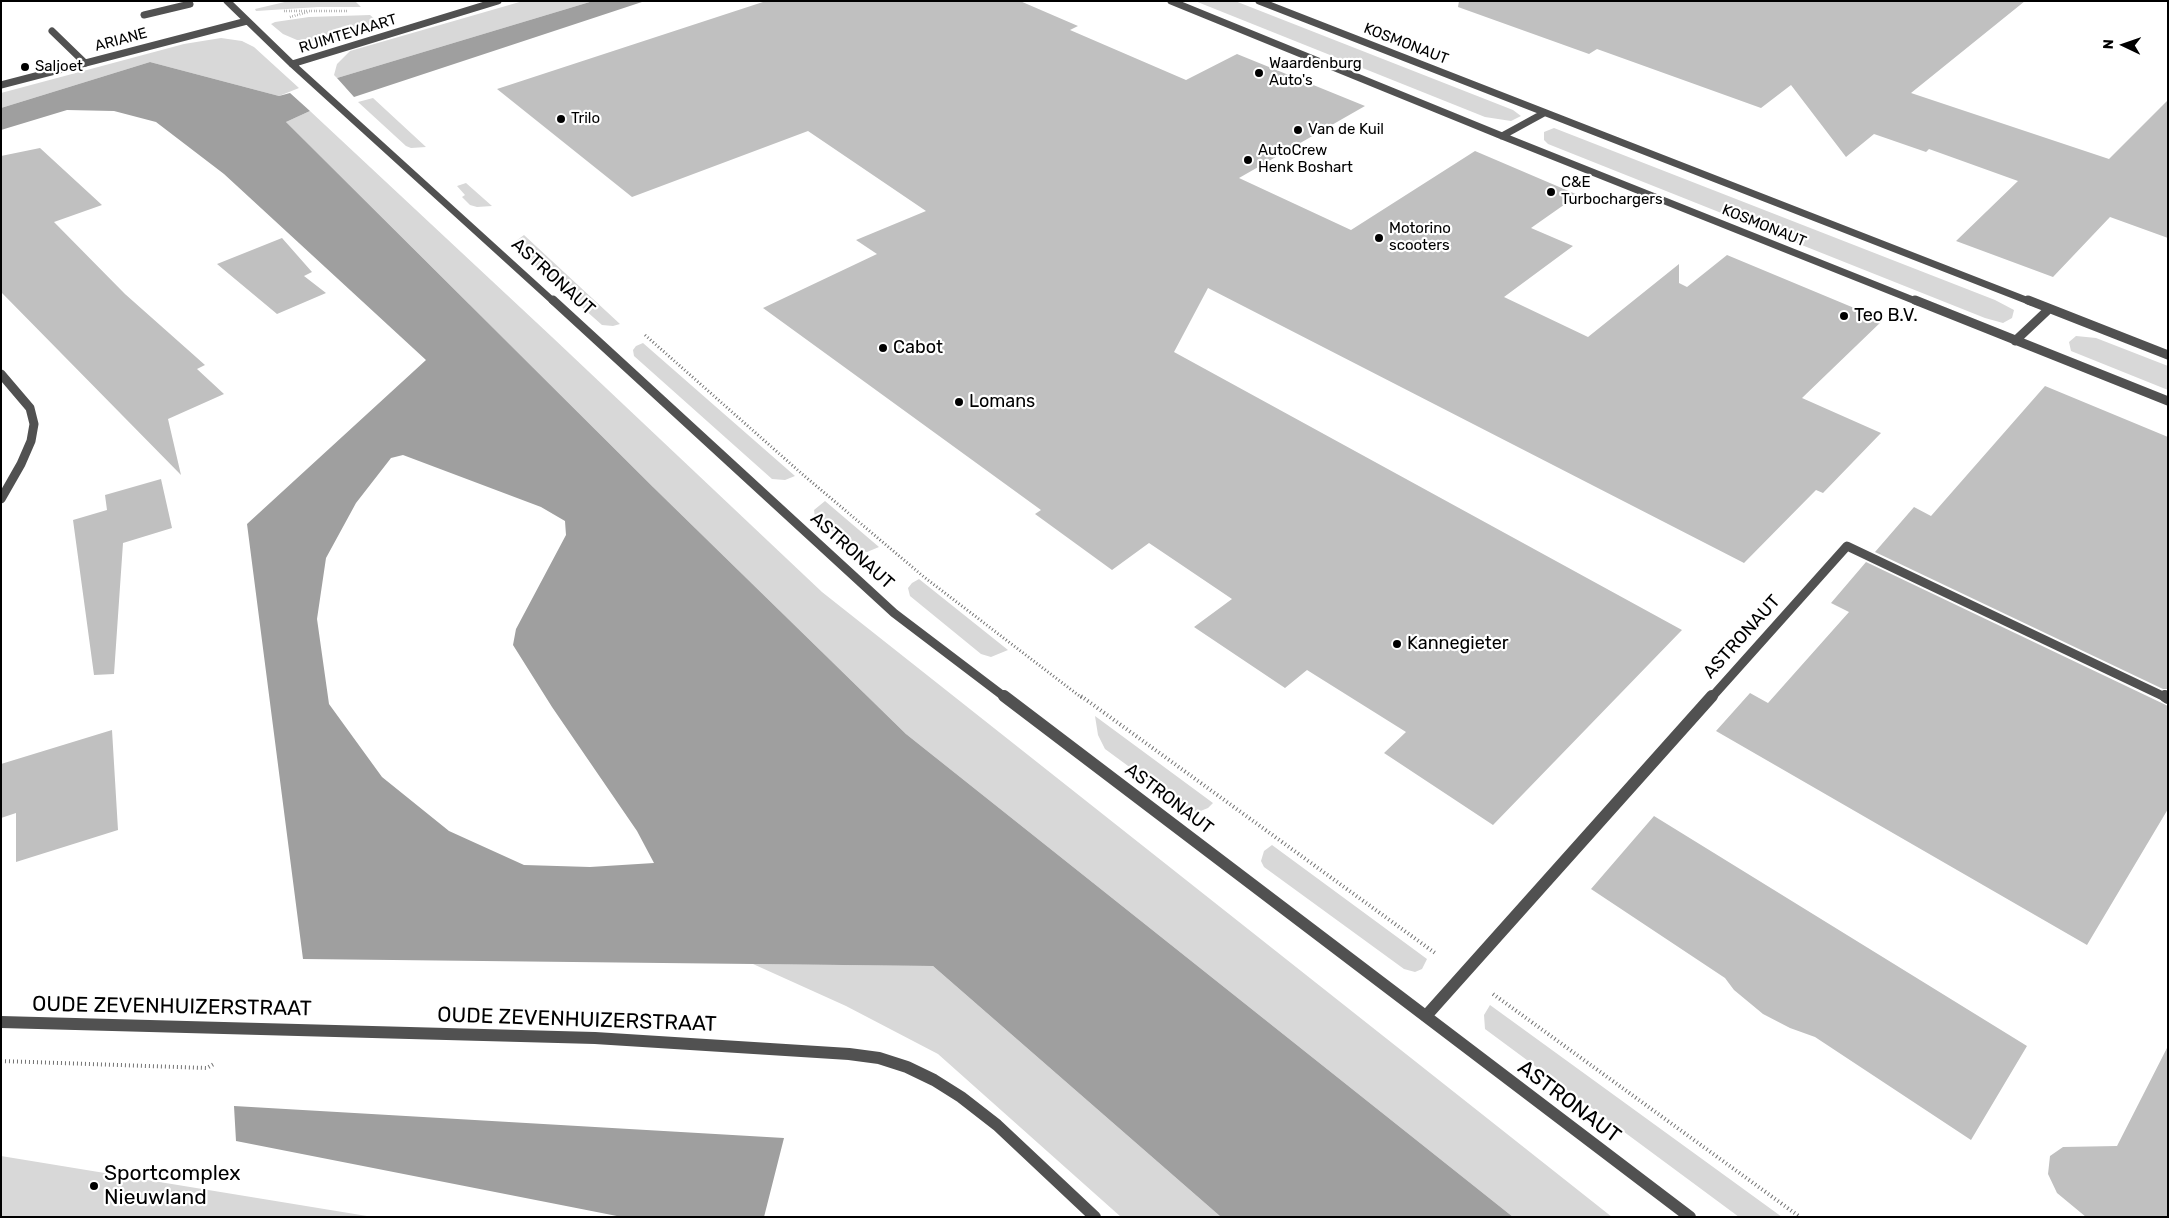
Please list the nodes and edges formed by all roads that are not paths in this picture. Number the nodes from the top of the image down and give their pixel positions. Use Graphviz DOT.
graph roads {
  1 [pos="186,1"];
  2 [pos="227,1"];
  3 [pos="498,1"];
  4 [pos="1171,1"];
  5 [pos="1259,1"];
  6 [pos="144,15"];
  7 [pos="247,21"];
  8 [pos="52,31"];
  9 [pos="85,63"];
  10 [pos="292,64"];
  11 [pos="1,85"];
  12 [pos="1544,113"];
  13 [pos="1502,136"];
  14 [pos="2049,309"];
  15 [pos="2015,341"];
  16 [pos="2168,356"];
  17 [pos="1,374"];
  18 [pos="2168,401"];
  19 [pos="1,499"];
  20 [pos="2168,698"];
  21 [pos="1426,1016"];
  22 [pos="1,1022"];
  23 [pos="1095,1217"];
  24 [pos="1690,1217"];
  1 -- 6 [label="street"];
  2 -- 7 [label="street"];
  3 -- 10 [label="street, RUIMTEVAART"];
  4 -- 13 [label="street, KOSMONAUT"];
  5 -- 12 [label="street, KOSMONAUT"];
  7 -- 9 [label="street, ARIANE"];
  7 -- 10 [label="street"];
  8 -- 9 [label="street"];
  9 -- 11 [label="street, ARIANE"];
  10 -- 21 [label="street, ASTRONAUT"];
  12 -- 13 [label="street"];
  12 -- 14 [label="street, KOSMONAUT"];
  13 -- 15 [label="street, KOSMONAUT"];
  14 -- 15 [label="street"];
  14 -- 16 [label="street, KOSMONAUT"];
  15 -- 18 [label="street, KOSMONAUT"];
  17 -- 19 [label="street"];
  20 -- 21 [label="street, ASTRONAUT"];
  21 -- 24 [label="street, ASTRONAUT"];
  22 -- 23 [label="street, OUDE ZEVENHUIZERSTRAAT"];
}
